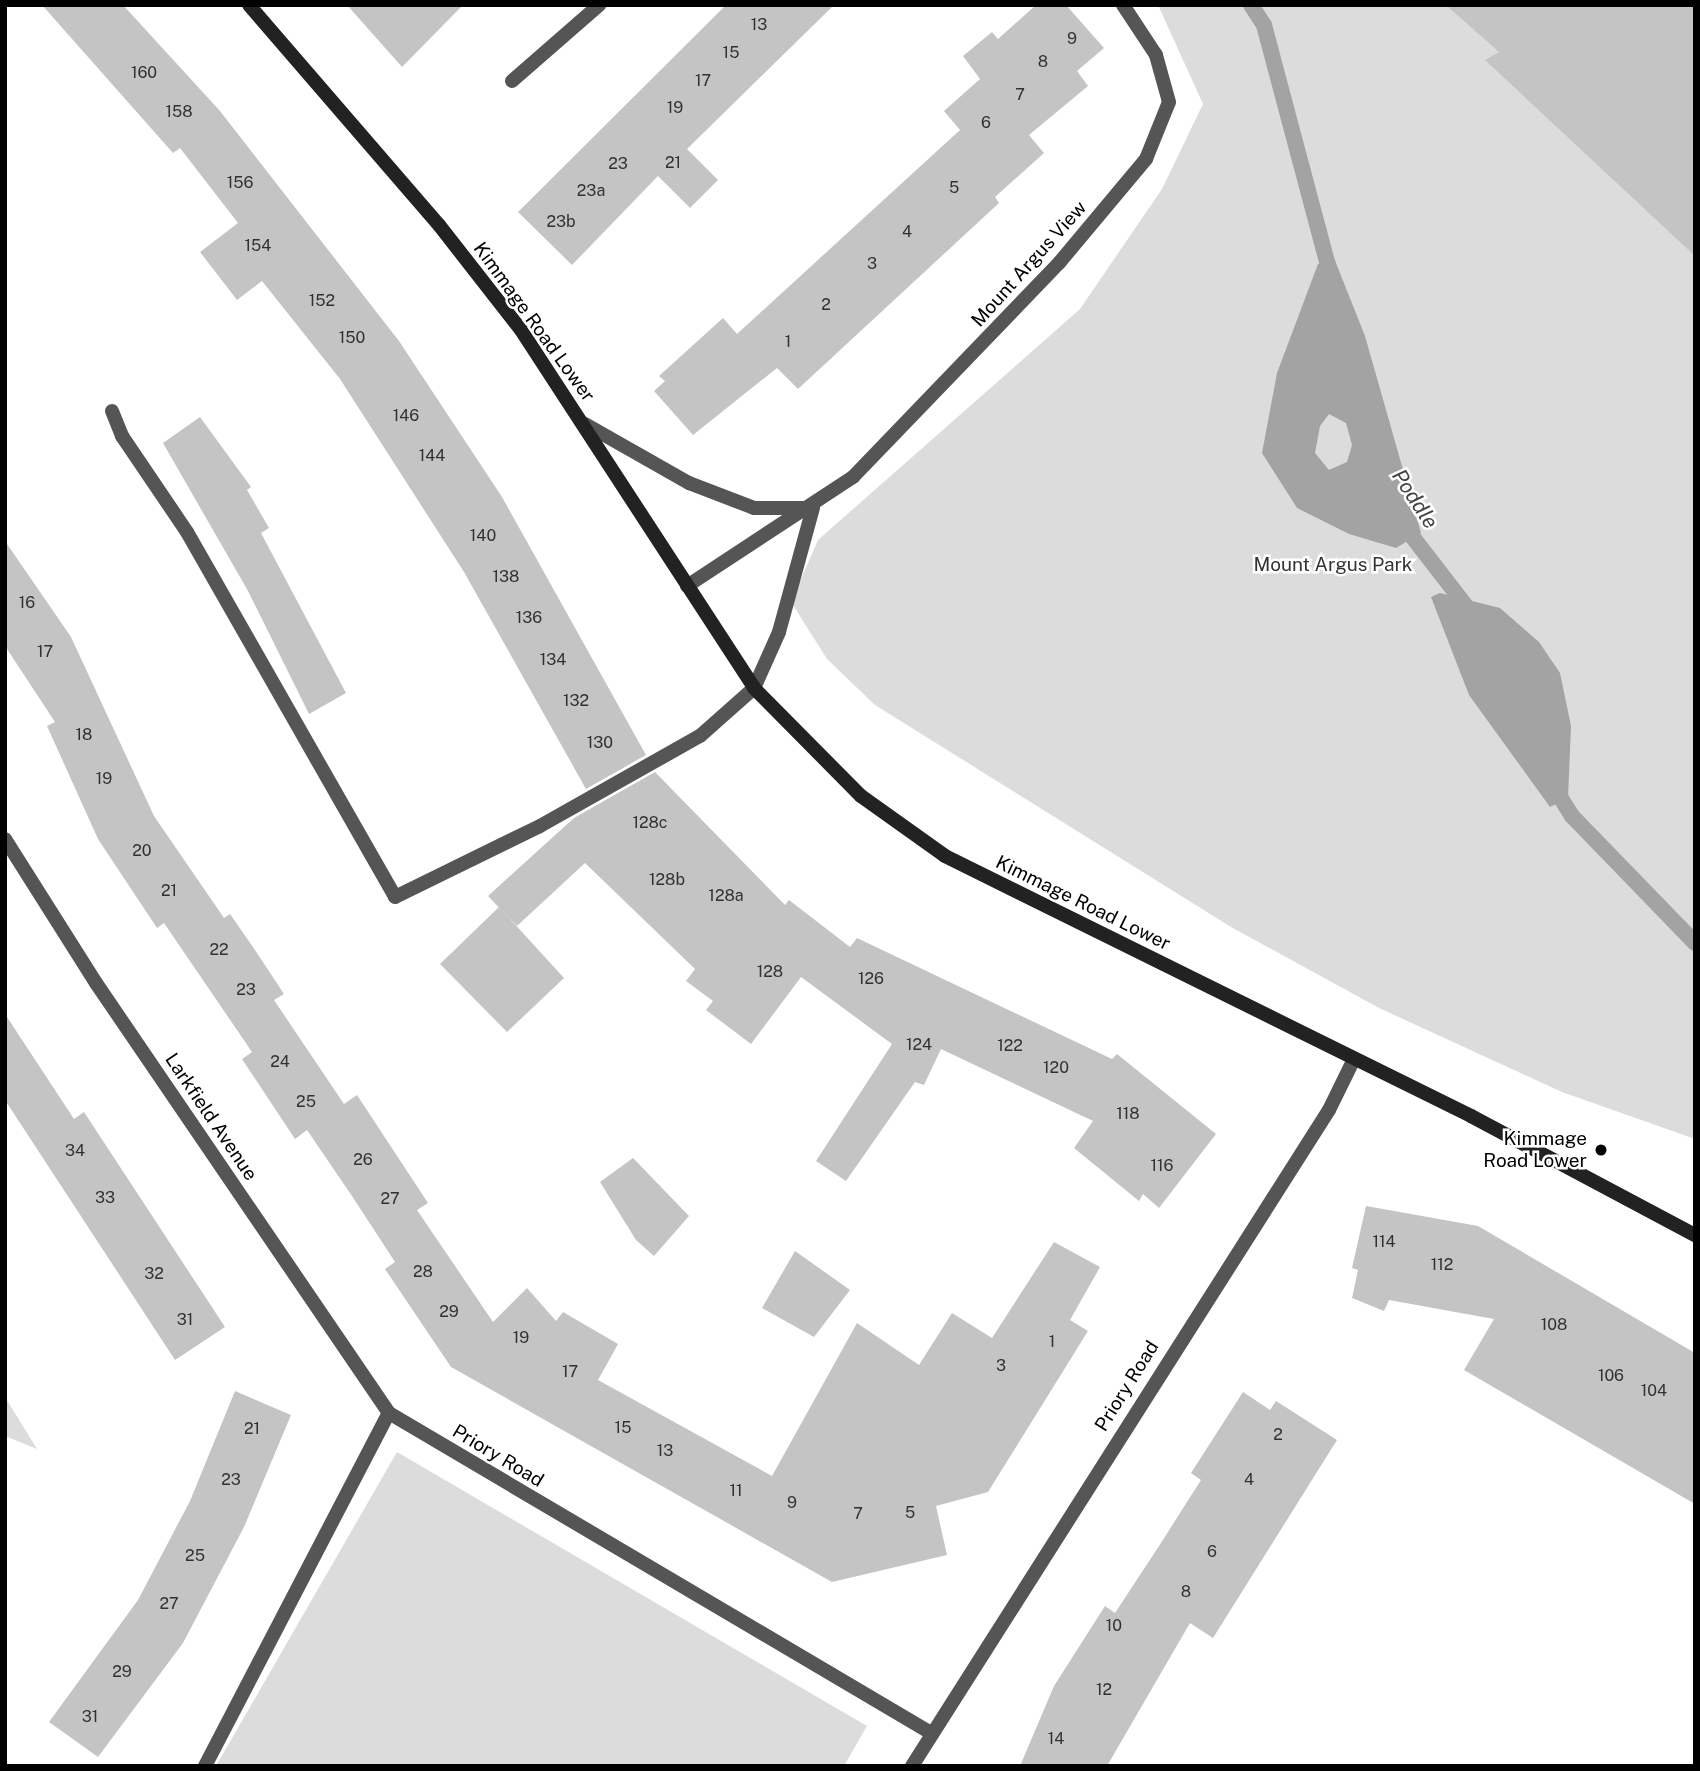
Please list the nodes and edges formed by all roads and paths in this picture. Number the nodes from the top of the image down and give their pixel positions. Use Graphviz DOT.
graph roads {
  1 [pos="249,5"];
  2 [pos="599,5"];
  3 [pos="1122,5"];
  4 [pos="512,81"];
  5 [pos="112,411"];
  6 [pos="585,424"];
  7 [pos="813,508"];
  8 [pos="687,586"];
  9 [pos="754,688"];
  10 [pos="5,839"];
  11 [pos="1354,1059"];
  12 [pos="1695,1235"];
  13 [pos="389,1413"];
  14 [pos="931,1733"];
  15 [pos="205,1766"];
  16 [pos="912,1766"];
  1 -- 6 [label="main road, Kimmage Road Lower"];
  2 -- 4 [label="street"];
  3 -- 7 [label="street, Mount Argus View"];
  5 -- 9 [label="street"];
  6 -- 7 [label="street"];
  6 -- 8 [label="main road, Kimmage Road Lower"];
  7 -- 8 [label="street, Mount Argus View"];
  7 -- 9 [label="street"];
  8 -- 9 [label="main road, Kimmage Road Lower"];
  9 -- 11 [label="main road, Kimmage Road Lower"];
  10 -- 13 [label="street, Larkfield Avenue"];
  11 -- 12 [label="main road, Kimmage Road Lower"];
  11 -- 14 [label="street, Priory Road"];
  13 -- 14 [label="street, Priory Road"];
  13 -- 15 [label="street"];
  14 -- 16 [label="street, Priory Road"];
}
